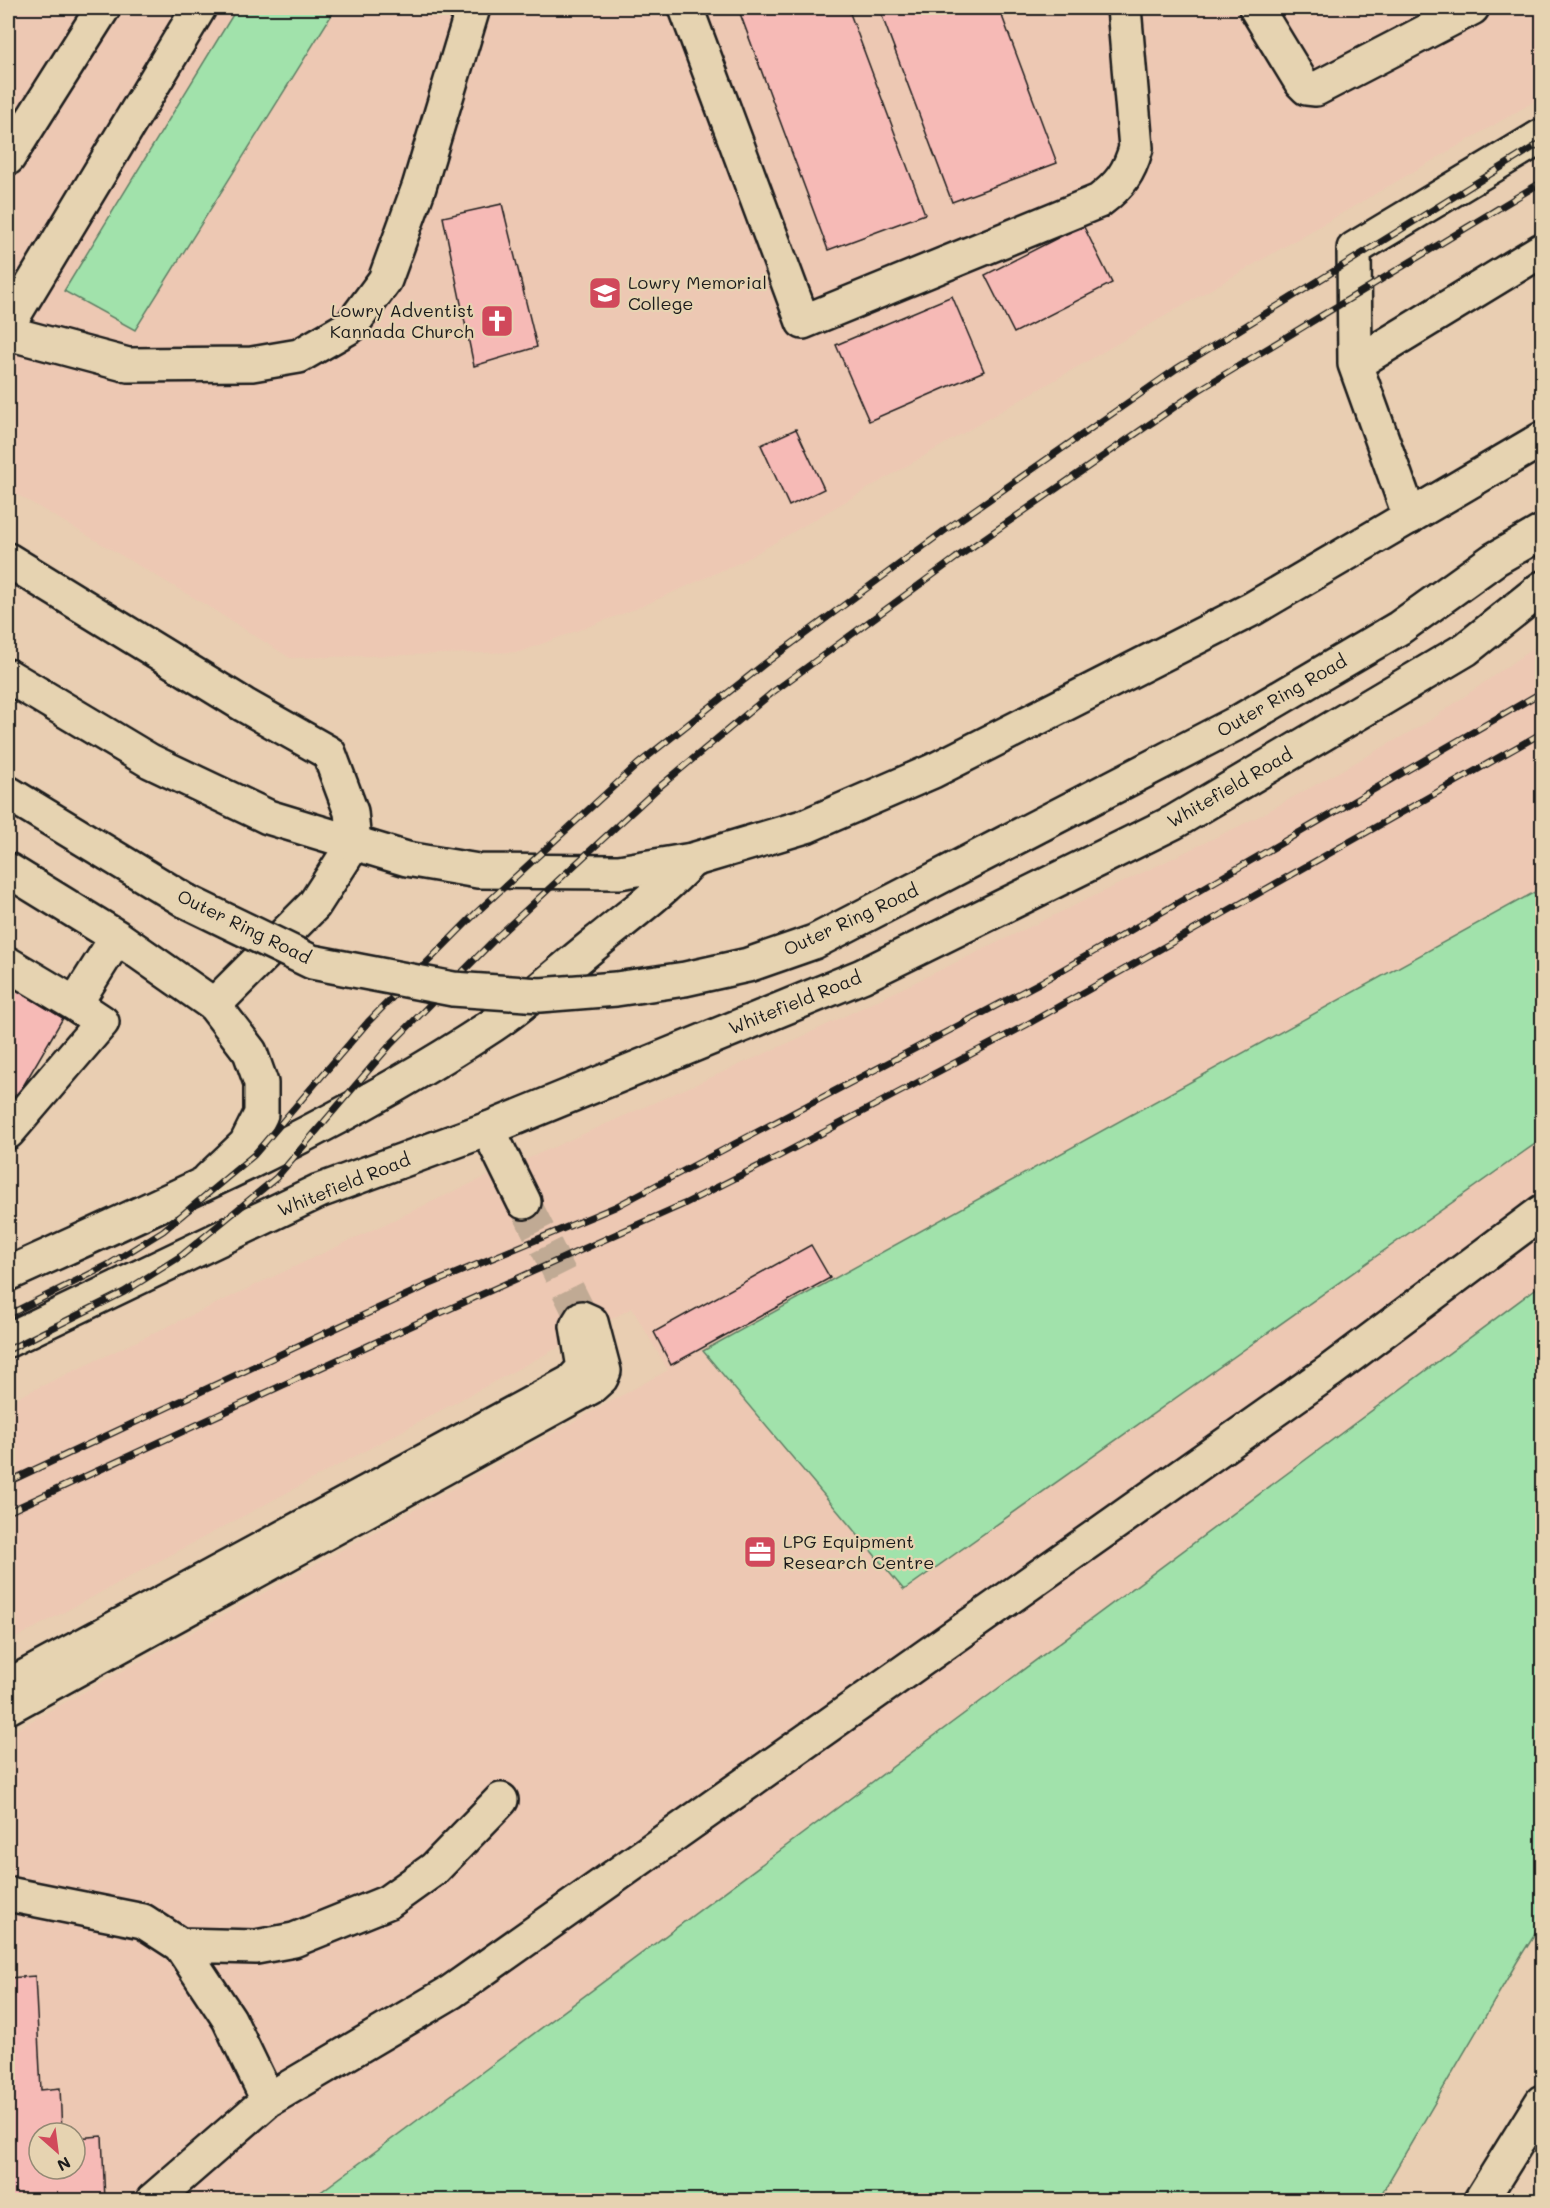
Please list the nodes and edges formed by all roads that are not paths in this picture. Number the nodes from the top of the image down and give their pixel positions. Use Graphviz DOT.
graph roads {
  1 [pos="104,8"];
  2 [pos="199,8"];
  3 [pos="473,8"];
  4 [pos="686,8"];
  5 [pos="1124,8"];
  6 [pos="1256,8"];
  7 [pos="1472,8"];
  8 [pos="1542,136"];
  9 [pos="8,158"];
  10 [pos="1542,250"];
  11 [pos="8,325"];
  12 [pos="8,333"];
  13 [pos="1355,364"];
  14 [pos="1542,439"];
  15 [pos="1410,516"];
  16 [pos="1542,532"];
  17 [pos="8,560"];
  18 [pos="1542,588"];
  19 [pos="8,676"];
  20 [pos="8,793"];
  21 [pos="354,843"];
  22 [pos="692,860"];
  23 [pos="8,870"];
  24 [pos="117,937"];
  25 [pos="8,964"];
  26 [pos="75,1004"];
  27 [pos="214,1005"];
  28 [pos="488,1129"];
  29 [pos="8,1132"];
  30 [pos="201,1186"];
  31 [pos="524,1202"];
  32 [pos="1542,1212"];
  33 [pos="8,1274"];
  34 [pos="8,1340"];
  35 [pos="11,1700"];
  36 [pos="501,1800"];
  37 [pos="8,1894"];
  38 [pos="180,1944"];
  39 [pos="268,2100"];
  40 [pos="1542,2102"];
  41 [pos="153,2200"];
  42 [pos="1481,2200"];
  1 -- 9 [label="main road"];
  2 -- 11 [label="main road"];
  3 -- 12 [label="main road"];
  4 -- 5 [label="main road"];
  6 -- 7 [label="main road"];
  8 -- 13 [label="main road"];
  10 -- 13 [label="main road"];
  13 -- 15 [label="main road"];
  14 -- 15 [label="main road"];
  15 -- 22 [label="main road"];
  16 -- 20 [label="main road, Outer Ring Road, bridge"];
  17 -- 21 [label="main road"];
  18 -- 28 [label="main road, Whitefield Road"];
  19 -- 21 [label="main road"];
  21 -- 22 [label="main road"];
  21 -- 27 [label="main road"];
  22 -- 30 [label="main road"];
  23 -- 24 [label="main road"];
  24 -- 26 [label="main road"];
  24 -- 27 [label="main road"];
  25 -- 26 [label="main road"];
  26 -- 29 [label="main road"];
  27 -- 30 [label="main road"];
  28 -- 31 [label="main road"];
  28 -- 34 [label="main road, Whitefield Road"];
  30 -- 33 [label="main road"];
  32 -- 39 [label="main road"];
  35 -- 35 [label="main road"];
  36 -- 38 [label="main road"];
  37 -- 38 [label="main road"];
  38 -- 39 [label="main road"];
  39 -- 41 [label="main road"];
  40 -- 42 [label="main road"];
}
